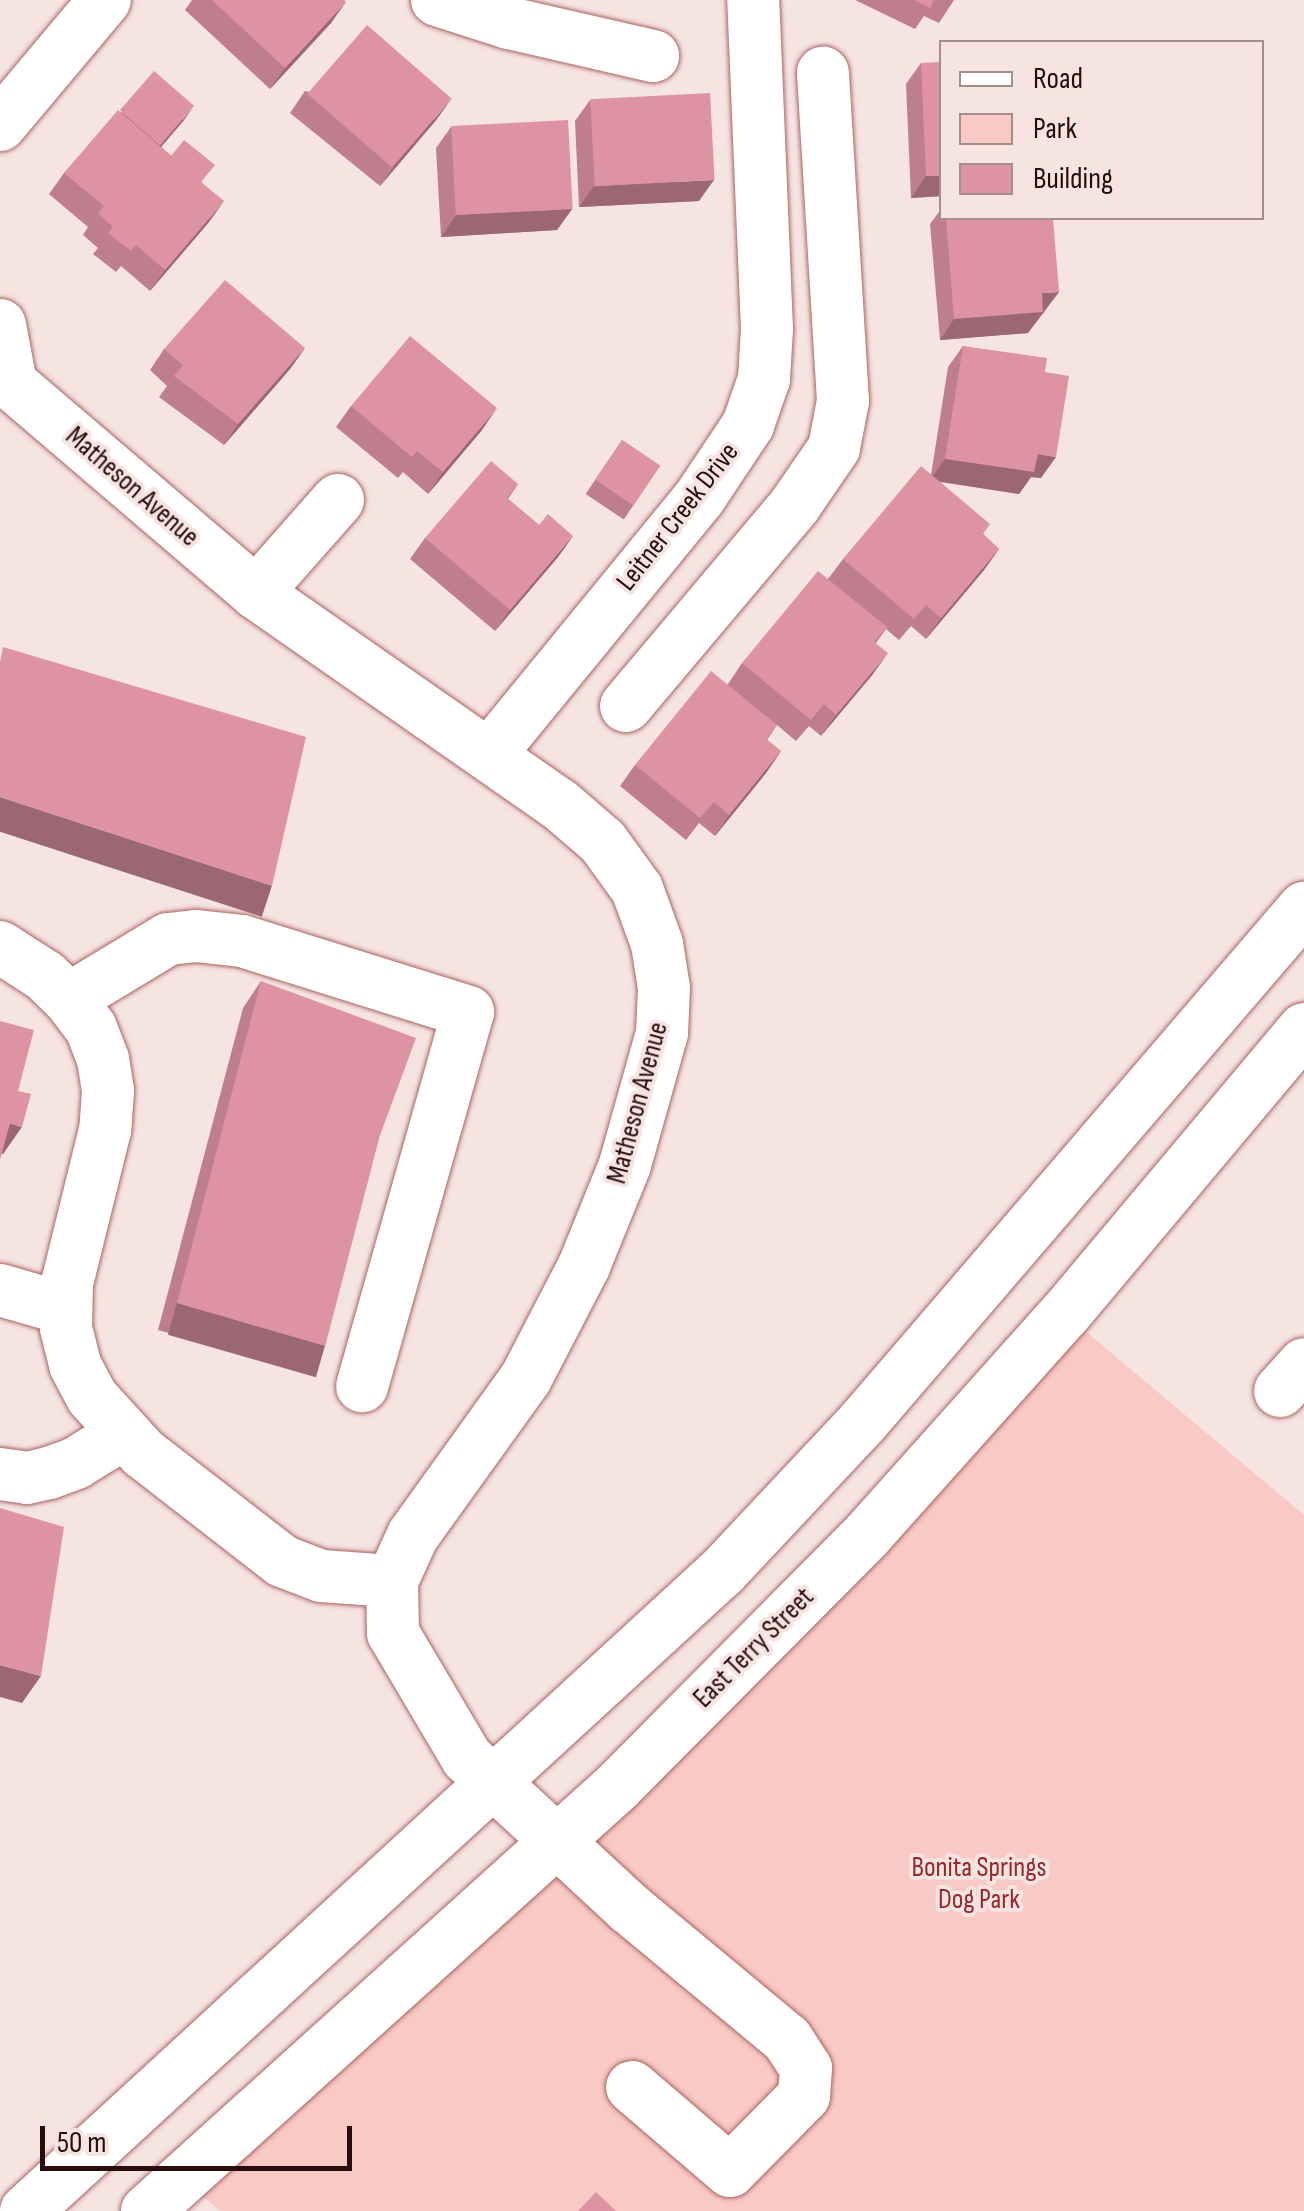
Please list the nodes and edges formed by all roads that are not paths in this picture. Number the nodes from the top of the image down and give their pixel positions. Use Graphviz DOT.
graph roads {
  1 [pos="105,0"];
  2 [pos="438,0"];
  3 [pos="753,0"];
  4 [pos="531,14"];
  5 [pos="652,56"];
  6 [pos="824,74"];
  7 [pos="1,129"];
  8 [pos="0,326"];
  9 [pos="6,379"];
  10 [pos="700,496"];
  11 [pos="338,500"];
  12 [pos="760,546"];
  13 [pos="256,593"];
  14 [pos="594,624"];
  15 [pos="489,755"];
  16 [pos="1304,908"];
  17 [pos="0,947"];
  18 [pos="70,999"];
  19 [pos="1304,1029"];
  20 [pos="0,1290"];
  21 [pos="66,1309"];
  22 [pos="362,1386"];
  23 [pos="123,1434"];
  24 [pos="0,1474"];
  25 [pos="392,1582"];
  26 [pos="494,1783"];
  27 [pos="556,1843"];
  28 [pos="632,2087"];
  29 [pos="26,2211"];
  30 [pos="147,2211"];
  1 -- 7 [label="street"];
  2 -- 4 [label="street"];
  3 -- 10 [label="street, Leitner Creek Drive"];
  4 -- 5 [label="street"];
  6 -- 12 [label="street"];
  8 -- 9 [label="street"];
  9 -- 13 [label="street, Matheson Avenue"];
  10 -- 12 [label="street"];
  10 -- 14 [label="street, Leitner Creek Drive"];
  11 -- 13 [label="street"];
  12 -- 14 [label="street"];
  13 -- 15 [label="street, Matheson Avenue"];
  14 -- 15 [label="street, Leitner Creek Drive"];
  15 -- 25 [label="street, Matheson Avenue"];
  16 -- 26 [label="street"];
  17 -- 18 [label="street"];
  18 -- 21 [label="street"];
  18 -- 22 [label="street"];
  19 -- 27 [label="street, East Terry Street"];
  20 -- 21 [label="street"];
  21 -- 23 [label="street"];
  23 -- 24 [label="street"];
  23 -- 25 [label="street"];
  25 -- 26 [label="street, Matheson Avenue"];
  26 -- 27 [label="street, Matheson Avenue"];
  26 -- 29 [label="street"];
  27 -- 28 [label="street, Matheson Avenue"];
  27 -- 30 [label="street, East Terry Street"];
}
